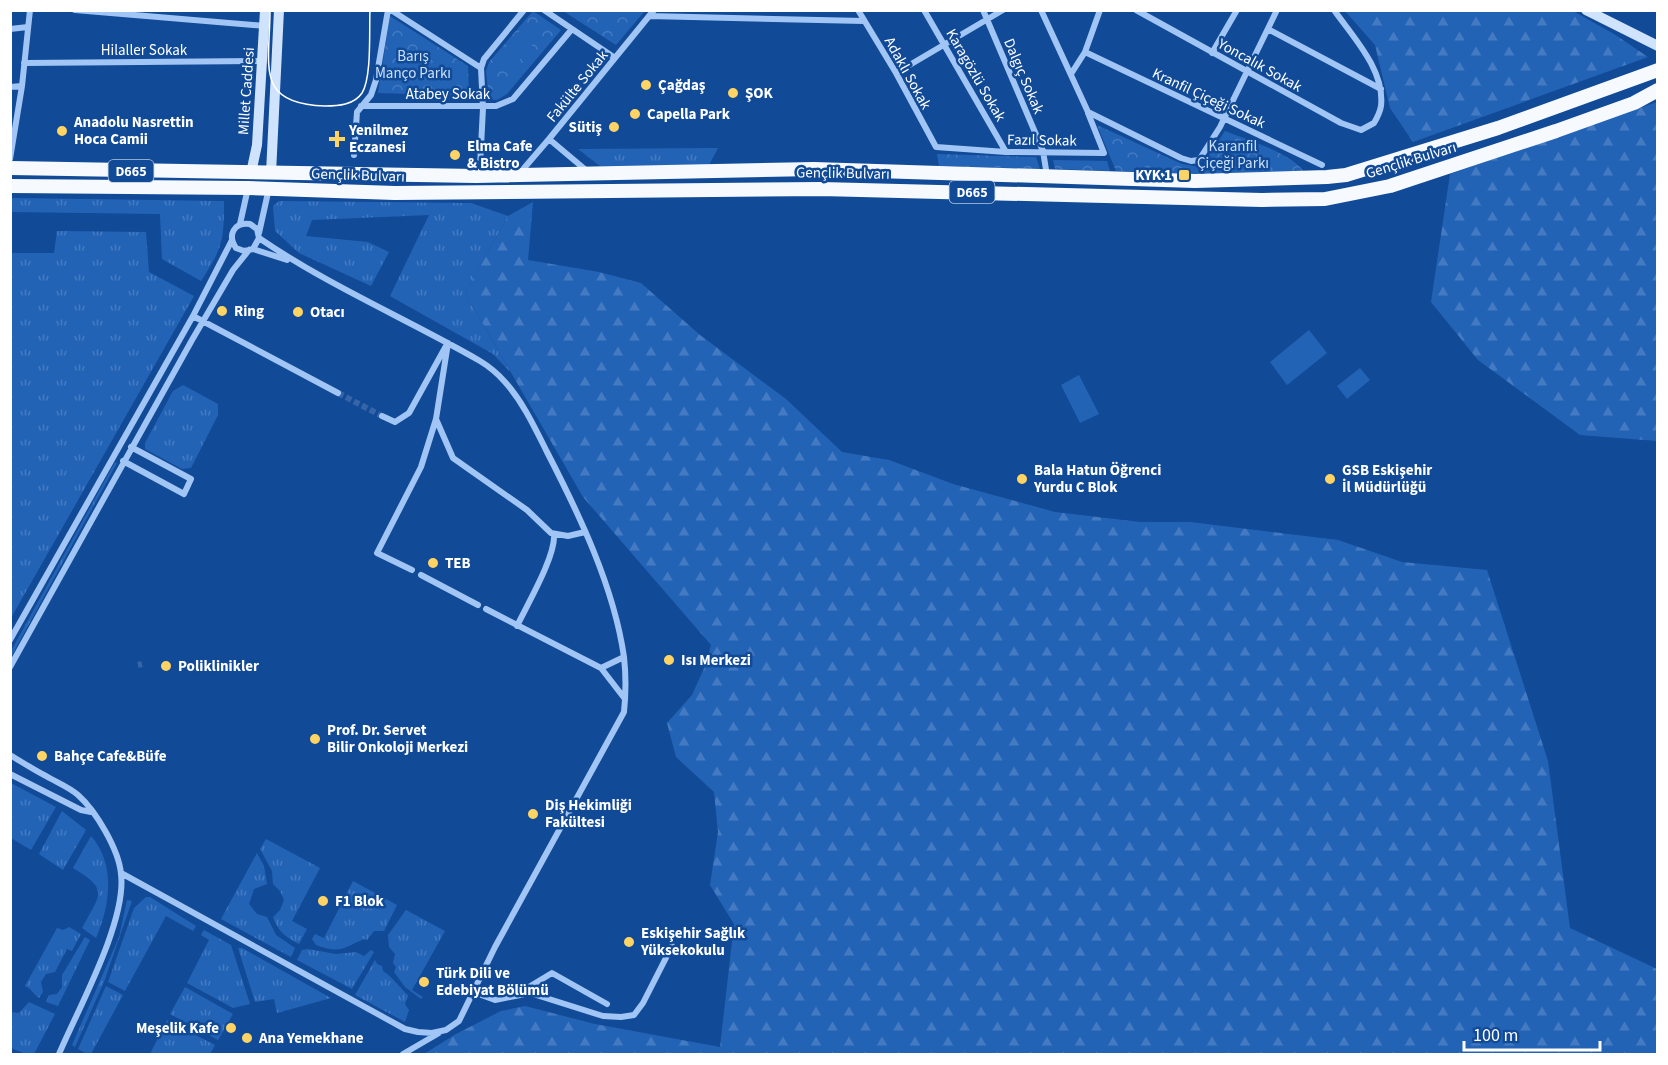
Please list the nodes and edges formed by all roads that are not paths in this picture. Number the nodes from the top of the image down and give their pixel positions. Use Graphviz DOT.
graph roads {
  1 [pos="30,10"];
  2 [pos="75,10"];
  3 [pos="266,10"];
  4 [pos="279,10"];
  5 [pos="390,10"];
  6 [pos="524,10"];
  7 [pos="544,10"];
  8 [pos="858,10"];
  9 [pos="924,10"];
  10 [pos="982,10"];
  11 [pos="1003,10"];
  12 [pos="1041,10"];
  13 [pos="1100,10"];
  14 [pos="1136,10"];
  15 [pos="1237,10"];
  16 [pos="1277,10"];
  17 [pos="1334,10"];
  18 [pos="1587,11"];
  19 [pos="652,13"];
  20 [pos="987,20"];
  21 [pos="864,21"];
  22 [pos="265,26"];
  23 [pos="28,27"];
  24 [pos="10,29"];
  25 [pos="573,29"];
  26 [pos="1268,29"];
  27 [pos="945,44"];
  28 [pos="1658,46"];
  29 [pos="1085,52"];
  30 [pos="1212,53"];
  31 [pos="615,58"];
  32 [pos="263,61"];
  33 [pos="24,63"];
  34 [pos="481,68"];
  35 [pos="1658,70"];
  36 [pos="1246,72"];
  37 [pos="896,73"];
  38 [pos="1071,75"];
  39 [pos="22,86"];
  40 [pos="10,87"];
  41 [pos="1381,89"];
  42 [pos="1658,90"];
  43 [pos="361,106"];
  44 [pos="483,108"];
  45 [pos="1088,112"];
  46 [pos="1224,118"];
  47 [pos="549,140"];
  48 [pos="936,147"];
  49 [pos="1043,151"];
  50 [pos="1006,152"];
  51 [pos="354,155"];
  52 [pos="10,159"];
  53 [pos="1322,165"];
  54 [pos="480,166"];
  55 [pos="10,168"];
  56 [pos="251,173"];
  57 [pos="271,173"];
  58 [pos="589,174"];
  59 [pos="518,175"];
  60 [pos="1047,176"];
  61 [pos="10,186"];
  62 [pos="248,188"];
  63 [pos="269,188"];
  64 [pos="240,224"];
  65 [pos="259,236"];
  66 [pos="232,240"];
  67 [pos="251,250"];
  68 [pos="296,264"];
  69 [pos="193,316"];
  70 [pos="203,322"];
  71 [pos="448,343"];
  72 [pos="338,393"];
  73 [pos="382,416"];
  74 [pos="436,419"];
  75 [pos="132,447"];
  76 [pos="118,449"];
  77 [pos="125,458"];
  78 [pos="585,532"];
  79 [pos="554,534"];
  80 [pos="412,570"];
  81 [pos="421,575"];
  82 [pos="478,605"];
  83 [pos="486,609"];
  84 [pos="517,626"];
  85 [pos="10,640"];
  86 [pos="624,657"];
  87 [pos="10,667"];
  88 [pos="601,668"];
  89 [pos="625,699"];
  90 [pos="10,755"];
  91 [pos="10,774"];
  92 [pos="66,787"];
  93 [pos="59,799"];
  94 [pos="91,812"];
  95 [pos="121,873"];
  96 [pos="672,945"];
  97 [pos="473,992"];
  98 [pos="516,995"];
  99 [pos="608,1004"];
  100 [pos="442,1031"];
  101 [pos="60,1052"];
  102 [pos="68,1054"];
  103 [pos="403,1054"];
  1 -- 23 [label="street"];
  2 -- 22 [label="street"];
  3 -- 22 [label="main road, Millet Caddesi"];
  4 -- 57 [label="main road, Millet Caddesi"];
  5 -- 34 [label="street"];
  5 -- 43 [label="street"];
  6 -- 34 [label="street"];
  7 -- 25 [label="street"];
  8 -- 21 [label="street, Adaklı Sokak"];
  9 -- 27 [label="street, Karagözlü Sokak"];
  10 -- 20 [label="street, Dalgıç Sokak"];
  11 -- 20 [label="street"];
  12 -- 38 [label="street"];
  13 -- 29 [label="street"];
  14 -- 30 [label="street, Yoncalık Sokak"];
  15 -- 30 [label="street"];
  16 -- 26 [label="street"];
  17 -- 41 [label="street"];
  18 -- 28 [label="main road"];
  19 -- 21 [label="street"];
  19 -- 31 [label="street, Fakülte Sokak"];
  20 -- 27 [label="street"];
  20 -- 49 [label="street, Dalgıç Sokak"];
  21 -- 37 [label="street, Adaklı Sokak"];
  22 -- 32 [label="main road, Millet Caddesi"];
  23 -- 24 [label="street"];
  23 -- 33 [label="street"];
  25 -- 31 [label="street"];
  25 -- 44 [label="street, Atabey Sokak"];
  26 -- 36 [label="street"];
  26 -- 41 [label="street"];
  27 -- 37 [label="street"];
  27 -- 50 [label="street, Karagözlü Sokak"];
  29 -- 38 [label="street"];
  29 -- 46 [label="street, Kranfil Çiçeği Sokak"];
  30 -- 36 [label="street, Yoncalık Sokak"];
  31 -- 47 [label="street, Fakülte Sokak"];
  32 -- 33 [label="street, Hilaller Sokak"];
  32 -- 56 [label="main road, Millet Caddesi"];
  33 -- 39 [label="street"];
  34 -- 44 [label="street"];
  35 -- 60 [label="highway, Gençlik Bulvarı / D665"];
  36 -- 41 [label="street, Yoncalık Sokak"];
  36 -- 46 [label="street"];
  37 -- 48 [label="street, Adaklı Sokak"];
  38 -- 45 [label="street"];
  39 -- 40 [label="street"];
  39 -- 52 [label="street"];
  42 -- 63 [label="highway, Gençlik Bulvarı / D665"];
  43 -- 44 [label="street, Atabey Sokak"];
  43 -- 51 [label="street"];
  44 -- 54 [label="street"];
  45 -- 46 [label="street"];
  45 -- 49 [label="street, Fazıl Sokak"];
  46 -- 53 [label="street, Kranfil Çiçeği Sokak"];
  47 -- 58 [label="street"];
  47 -- 59 [label="street, Fakülte Sokak"];
  48 -- 50 [label="street, Fazıl Sokak"];
  49 -- 50 [label="street, Fazıl Sokak"];
  49 -- 60 [label="street, Dalgıç Sokak"];
  55 -- 56 [label="highway, Gençlik Bulvarı / D665"];
  56 -- 57 [label="highway, Gençlik Bulvarı"];
  56 -- 62 [label="highway"];
  57 -- 59 [label="highway, Gençlik Bulvarı / D665"];
  57 -- 63 [label="highway"];
  58 -- 59 [label="highway, Gençlik Bulvarı / D665"];
  58 -- 60 [label="highway, Gençlik Bulvarı / D665"];
  61 -- 62 [label="highway, Gençlik Bulvarı / D665"];
  62 -- 63 [label="highway, Gençlik Bulvarı / D665"];
  62 -- 64 [label="street"];
  63 -- 65 [label="street"];
  64 -- 65 [label="street"];
  64 -- 66 [label="street"];
  65 -- 67 [label="street"];
  65 -- 68 [label="street"];
  66 -- 67 [label="street"];
  66 -- 69 [label="street"];
  67 -- 68 [label="street"];
  67 -- 70 [label="street"];
  68 -- 71 [label="street"];
  69 -- 70 [label="street"];
  69 -- 76 [label="street"];
  70 -- 72 [label="street"];
  70 -- 75 [label="street"];
  71 -- 73 [label="street"];
  71 -- 74 [label="street"];
  71 -- 78 [label="street"];
  74 -- 79 [label="street"];
  74 -- 80 [label="street"];
  75 -- 77 [label="street"];
  75 -- 77 [label="street"];
  76 -- 77 [label="street"];
  76 -- 85 [label="street"];
  77 -- 87 [label="street"];
  78 -- 79 [label="street"];
  78 -- 86 [label="street"];
  79 -- 84 [label="street"];
  81 -- 82 [label="street"];
  83 -- 84 [label="street"];
  84 -- 88 [label="street"];
  86 -- 88 [label="street"];
  86 -- 89 [label="street"];
  88 -- 89 [label="street"];
  89 -- 97 [label="street"];
  90 -- 92 [label="street"];
  91 -- 93 [label="street"];
  92 -- 93 [label="street"];
  92 -- 94 [label="street"];
  93 -- 94 [label="street"];
  94 -- 95 [label="street"];
  95 -- 100 [label="street"];
  95 -- 101 [label="street"];
  96 -- 98 [label="street"];
  97 -- 98 [label="street"];
  97 -- 100 [label="street"];
  98 -- 99 [label="street"];
  100 -- 103 [label="street"];
  101 -- 102 [label="street"];
}
